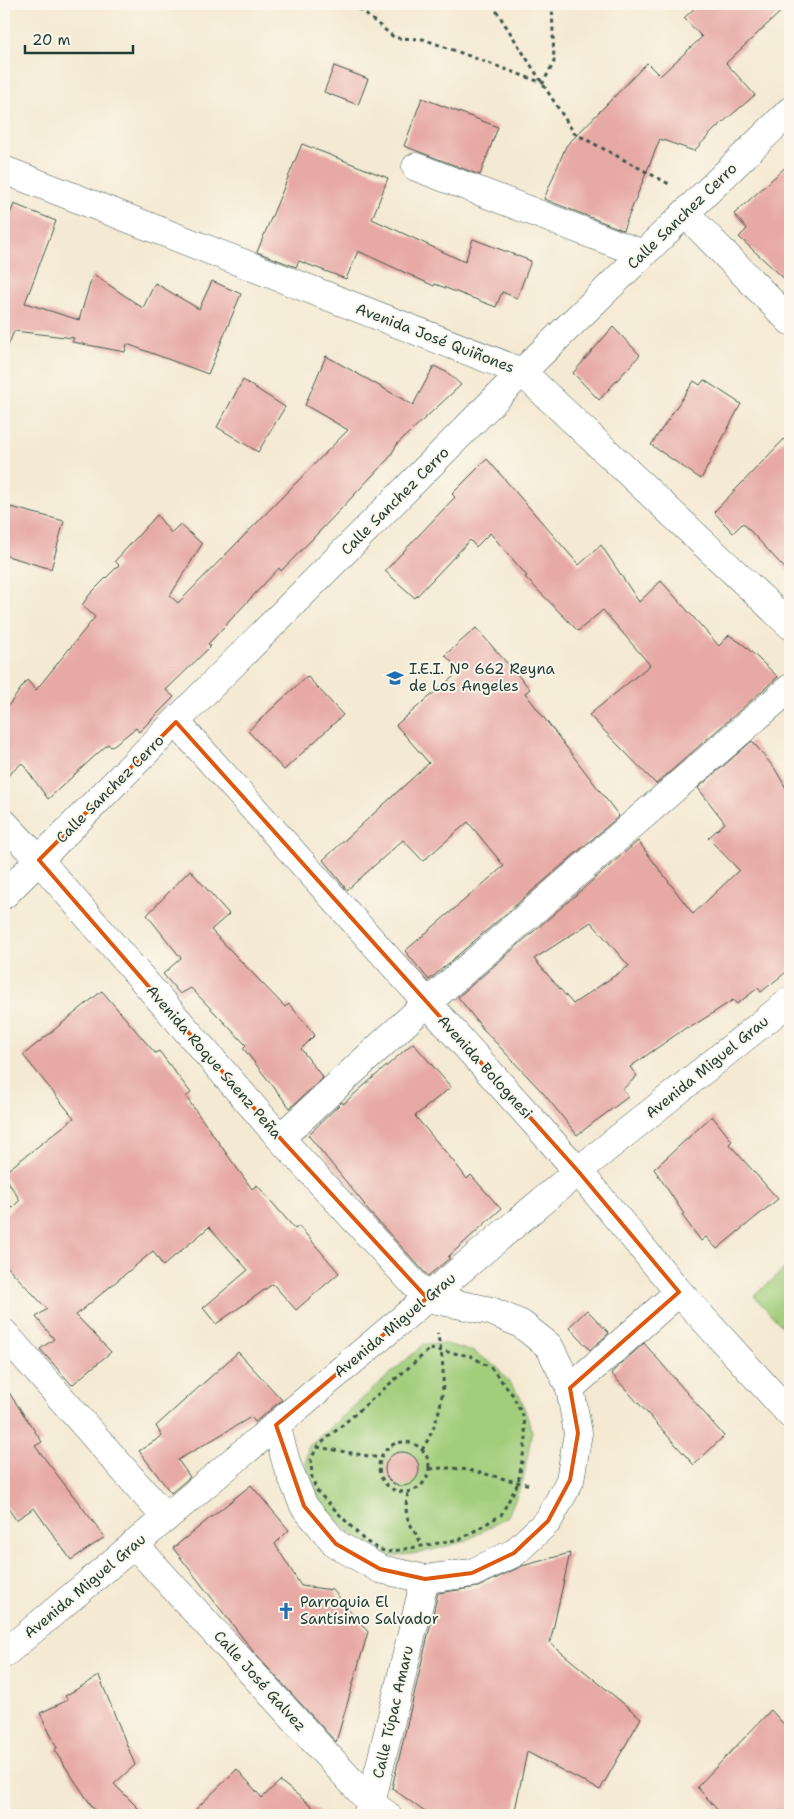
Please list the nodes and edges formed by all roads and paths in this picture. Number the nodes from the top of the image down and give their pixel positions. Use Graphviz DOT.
graph roads {
  1 [pos="353,4"];
  2 [pos="492,4"];
  3 [pos="552,4"];
  4 [pos="543,83"];
  5 [pos="790,111"];
  6 [pos="416,167"];
  7 [pos="4,170"];
  8 [pos="689,209"];
  9 [pos="643,254"];
  10 [pos="790,321"];
  11 [pos="522,372"];
  12 [pos="790,625"];
  13 [pos="790,688"];
  14 [pos="176,722"];
  15 [pos="4,824"];
  16 [pos="39,860"];
  17 [pos="4,895"];
  18 [pos="790,1001"];
  19 [pos="427,1003"];
  20 [pos="280,1138"];
  21 [pos="578,1171"];
  22 [pos="679,1292"];
  23 [pos="427,1298"];
  24 [pos="4,1333"];
  25 [pos="442,1352"];
  26 [pos="570,1388"];
  27 [pos="790,1414"];
  28 [pos="276,1425"];
  29 [pos="317,1446"];
  30 [pos="422,1450"];
  31 [pos="380,1458"];
  32 [pos="430,1469"];
  33 [pos="518,1483"];
  34 [pos="565,1490"];
  35 [pos="408,1493"];
  36 [pos="166,1518"];
  37 [pos="134,1544"];
  38 [pos="422,1546"];
  39 [pos="425,1579"];
  40 [pos="4,1654"];
  41 [pos="375,1811"];
  1 -- 4 [label="path"];
  2 -- 4 [label="path"];
  3 -- 4 [label="path"];
  4 -- 8 [label="path"];
  5 -- 8 [label="street, Calle Sanchez Cerro"];
  6 -- 9 [label="street"];
  7 -- 11 [label="street, Avenida José Quiñones"];
  8 -- 9 [label="street, Calle Sanchez Cerro"];
  8 -- 10 [label="street"];
  9 -- 11 [label="street, Calle Sanchez Cerro"];
  11 -- 12 [label="street, Avenida José Quiñones"];
  11 -- 14 [label="street, Calle Sanchez Cerro"];
  13 -- 19 [label="street"];
  14 -- 16 [label="street, Calle Sanchez Cerro"];
  14 -- 19 [label="street, Avenida Bolognesi"];
  15 -- 16 [label="street, Avenida Roque Saenz Peña"];
  16 -- 17 [label="street, Calle Sanchez Cerro"];
  16 -- 20 [label="street, Avenida Roque Saenz Peña"];
  18 -- 21 [label="street, Avenida Miguel Grau"];
  19 -- 20 [label="street"];
  19 -- 21 [label="street, Avenida Bolognesi"];
  20 -- 23 [label="street, Avenida Roque Saenz Peña"];
  21 -- 22 [label="street, Avenida Bolognesi"];
  21 -- 23 [label="street, Avenida Miguel Grau"];
  22 -- 26 [label="street"];
  22 -- 27 [label="street, Avenida Bolognesi"];
  23 -- 25 [label="path"];
  23 -- 26 [label="street"];
  23 -- 28 [label="street, Avenida Miguel Grau"];
  24 -- 36 [label="street"];
  25 -- 29 [label="path"];
  25 -- 30 [label="path"];
  25 -- 33 [label="path"];
  26 -- 34 [label="street"];
  28 -- 36 [label="street, Avenida Miguel Grau"];
  28 -- 39 [label="street"];
  29 -- 31 [label="path"];
  29 -- 38 [label="path"];
  30 -- 31 [label="path"];
  30 -- 32 [label="path"];
  31 -- 35 [label="path"];
  32 -- 33 [label="path"];
  32 -- 35 [label="path"];
  33 -- 34 [label="path"];
  33 -- 38 [label="path"];
  34 -- 39 [label="street"];
  35 -- 38 [label="path"];
  36 -- 37 [label="street, Avenida Miguel Grau"];
  37 -- 40 [label="street, Avenida Miguel Grau"];
  37 -- 41 [label="street, Calle José Galvez"];
  38 -- 39 [label="path"];
  39 -- 41 [label="street, Calle Túpac Amaru"];
}
